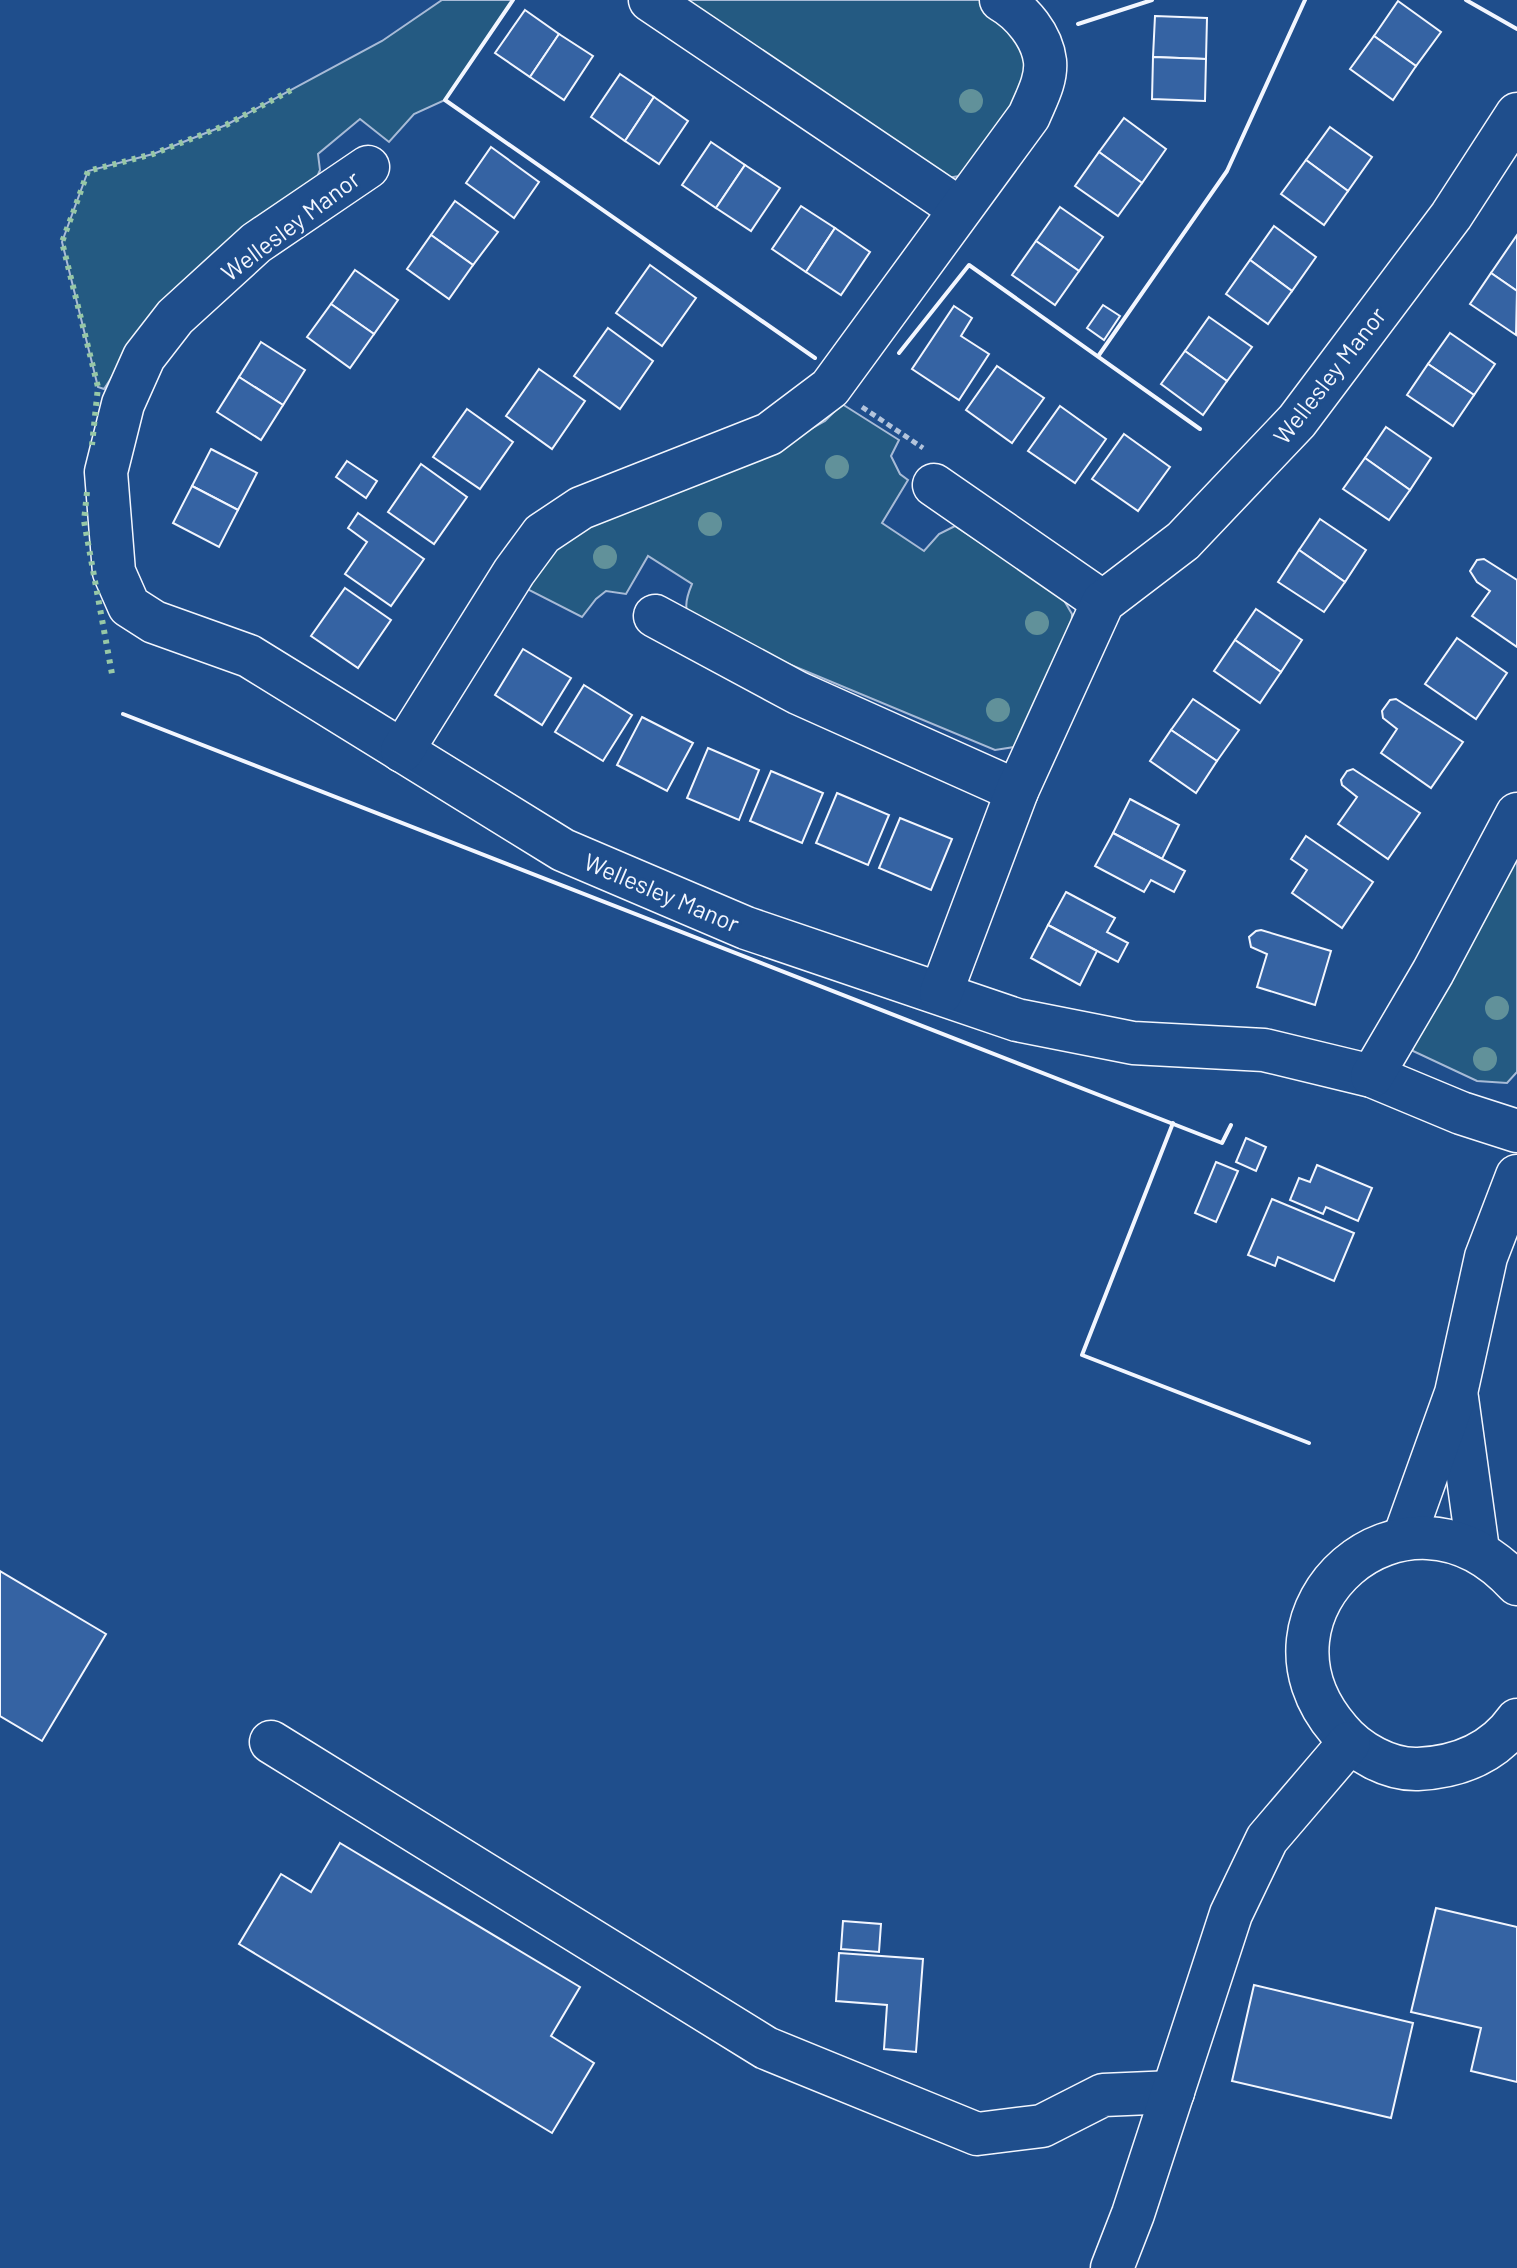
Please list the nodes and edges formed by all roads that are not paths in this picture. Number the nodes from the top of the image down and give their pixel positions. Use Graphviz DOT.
graph roads {
  1 [pos="650,0"];
  2 [pos="1001,0"];
  3 [pos="1517,114"];
  4 [pos="368,167"];
  5 [pos="960,209"];
  6 [pos="934,485"];
  7 [pos="1103,602"];
  8 [pos="655,616"];
  9 [pos="402,751"];
  10 [pos="1017,791"];
  11 [pos="1517,814"];
  12 [pos="941,993"];
  13 [pos="1372,1076"];
  14 [pos="1517,1131"];
  15 [pos="1517,1176"];
  16 [pos="1456,1393"];
  17 [pos="1404,1538"];
  18 [pos="1478,1550"];
  19 [pos="1517,1584"];
  20 [pos="1517,1720"];
  21 [pos="271,1742"];
  22 [pos="1349,1743"];
  23 [pos="1173,2092"];
  24 [pos="1112,2268"];
  1 -- 5 [label="street"];
  2 -- 5 [label="street"];
  3 -- 7 [label="street, Wellesley Manor"];
  4 -- 9 [label="street, Wellesley Manor"];
  5 -- 9 [label="street"];
  6 -- 7 [label="street"];
  7 -- 10 [label="street, Wellesley Manor"];
  8 -- 10 [label="street"];
  9 -- 12 [label="street, Wellesley Manor"];
  10 -- 12 [label="street, Wellesley Manor"];
  11 -- 13 [label="street"];
  12 -- 13 [label="street, Wellesley Manor"];
  13 -- 14 [label="street, Wellesley Manor"];
  15 -- 16 [label="street"];
  16 -- 17 [label="street"];
  16 -- 18 [label="street"];
  17 -- 18 [label="street"];
  17 -- 22 [label="street"];
  18 -- 19 [label="street"];
  20 -- 22 [label="street"];
  21 -- 23 [label="street"];
  22 -- 23 [label="street"];
  23 -- 24 [label="street"];
}
